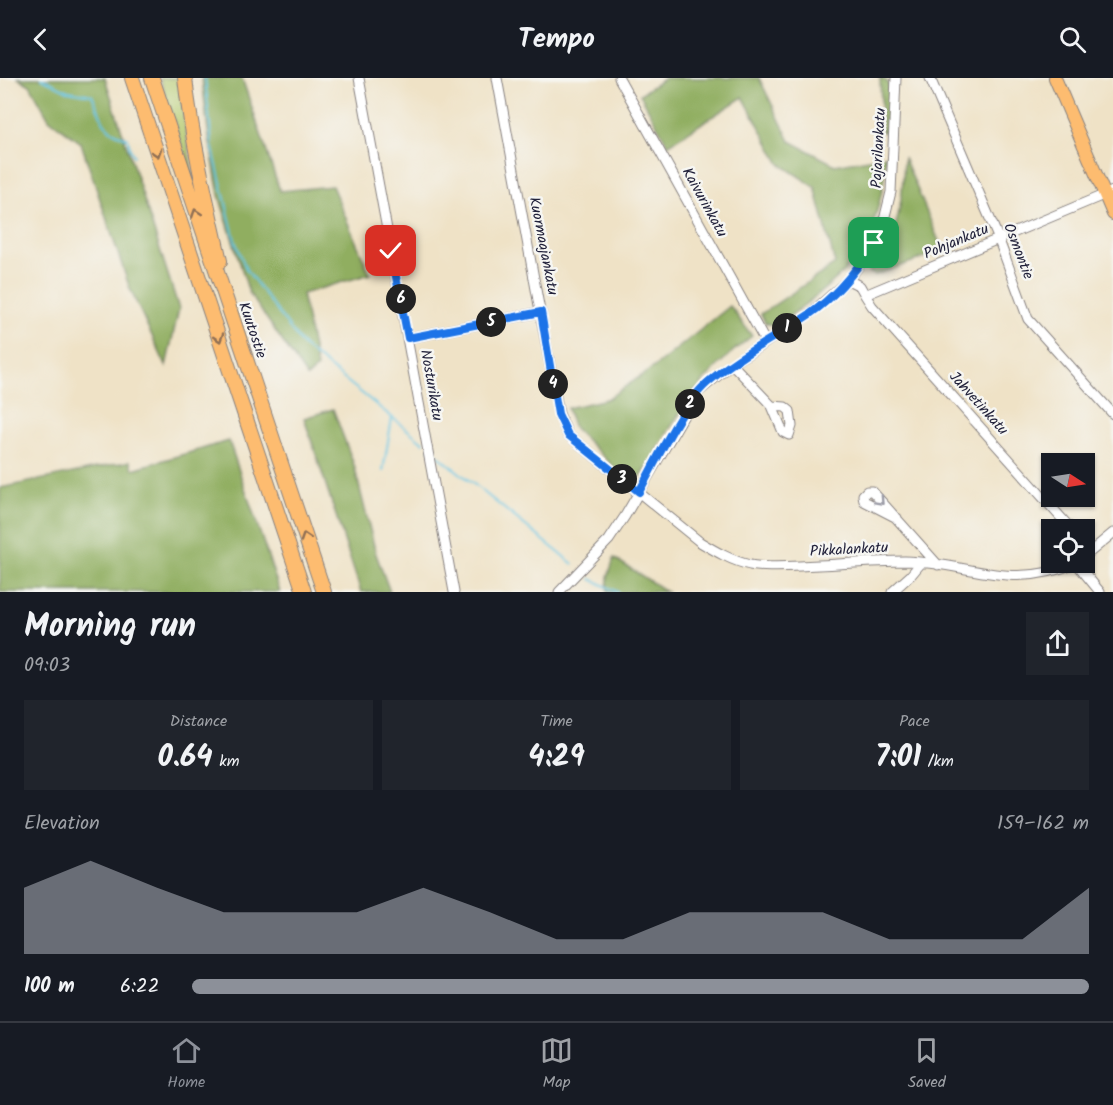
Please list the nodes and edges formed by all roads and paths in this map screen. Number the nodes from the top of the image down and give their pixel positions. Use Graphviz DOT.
graph roads {
  1 [pos="131,78"];
  2 [pos="152,78"];
  3 [pos="185,78"];
  4 [pos="359,78"];
  5 [pos="497,78"];
  6 [pos="619,78"];
  7 [pos="896,78"];
  8 [pos="930,78"];
  9 [pos="1055,78"];
  10 [pos="1109,193"];
  11 [pos="1113,214"];
  12 [pos="999,240"];
  13 [pos="848,280"];
  14 [pos="865,295"];
  15 [pos="541,312"];
  16 [pos="408,338"];
  17 [pos="765,341"];
  18 [pos="732,364"];
  19 [pos="772,406"];
  20 [pos="1113,414"];
  21 [pos="281,464"];
  22 [pos="639,492"];
  23 [pos="897,518"];
  24 [pos="1062,519"];
  25 [pos="1113,532"];
  26 [pos="1095,548"];
  27 [pos="921,563"];
  28 [pos="938,565"];
  29 [pos="1053,573"];
  30 [pos="1090,573"];
  31 [pos="565,590"];
  32 [pos="304,592"];
  33 [pos="324,592"];
  34 [pos="454,592"];
  35 [pos="892,592"];
  36 [pos="1100,592"];
  1 -- 32 [label="highway, one-way"];
  21 -- 2 [label="highway, Kuutostie, one-way"];
  3 -- 21 [label="highway"];
  4 -- 16 [label="street, Nosturikatu"];
  5 -- 15 [label="street, Kuormaajankatu"];
  6 -- 17 [label="street, Kaivurinkatu"];
  7 -- 13 [label="street, Pajarilankatu"];
  8 -- 12 [label="street, Osmontie"];
  9 -- 10 [label="main road"];
  10 -- 11 [label="main road"];
  10 -- 12 [label="street, Pohjankatu"];
  12 -- 14 [label="street, Pohjankatu"];
  12 -- 20 [label="street, Osmontie"];
  13 -- 14 [label="street"];
  13 -- 17 [label="street, Pajarilankatu"];
  14 -- 24 [label="street, Jahvetinkatu"];
  15 -- 16 [label="street"];
  15 -- 22 [label="street, Kuormaajankatu"];
  16 -- 34 [label="street, Nosturikatu"];
  17 -- 18 [label="street, Pajarilankatu"];
  18 -- 19 [label="street"];
  18 -- 22 [label="street, Pajarilankatu"];
  33 -- 21 [label="highway, Kuutostie, one-way"];
  22 -- 27 [label="street, Pikkalankatu"];
  22 -- 31 [label="street, Pajarilankatu"];
  23 -- 28 [label="street"];
  25 -- 26 [label="street, Pikkalankatu"];
  27 -- 28 [label="street, Pikkalankatu"];
  27 -- 35 [label="street"];
  28 -- 29 [label="street, Pikkalankatu"];
  30 -- 36 [label="street"];
}
